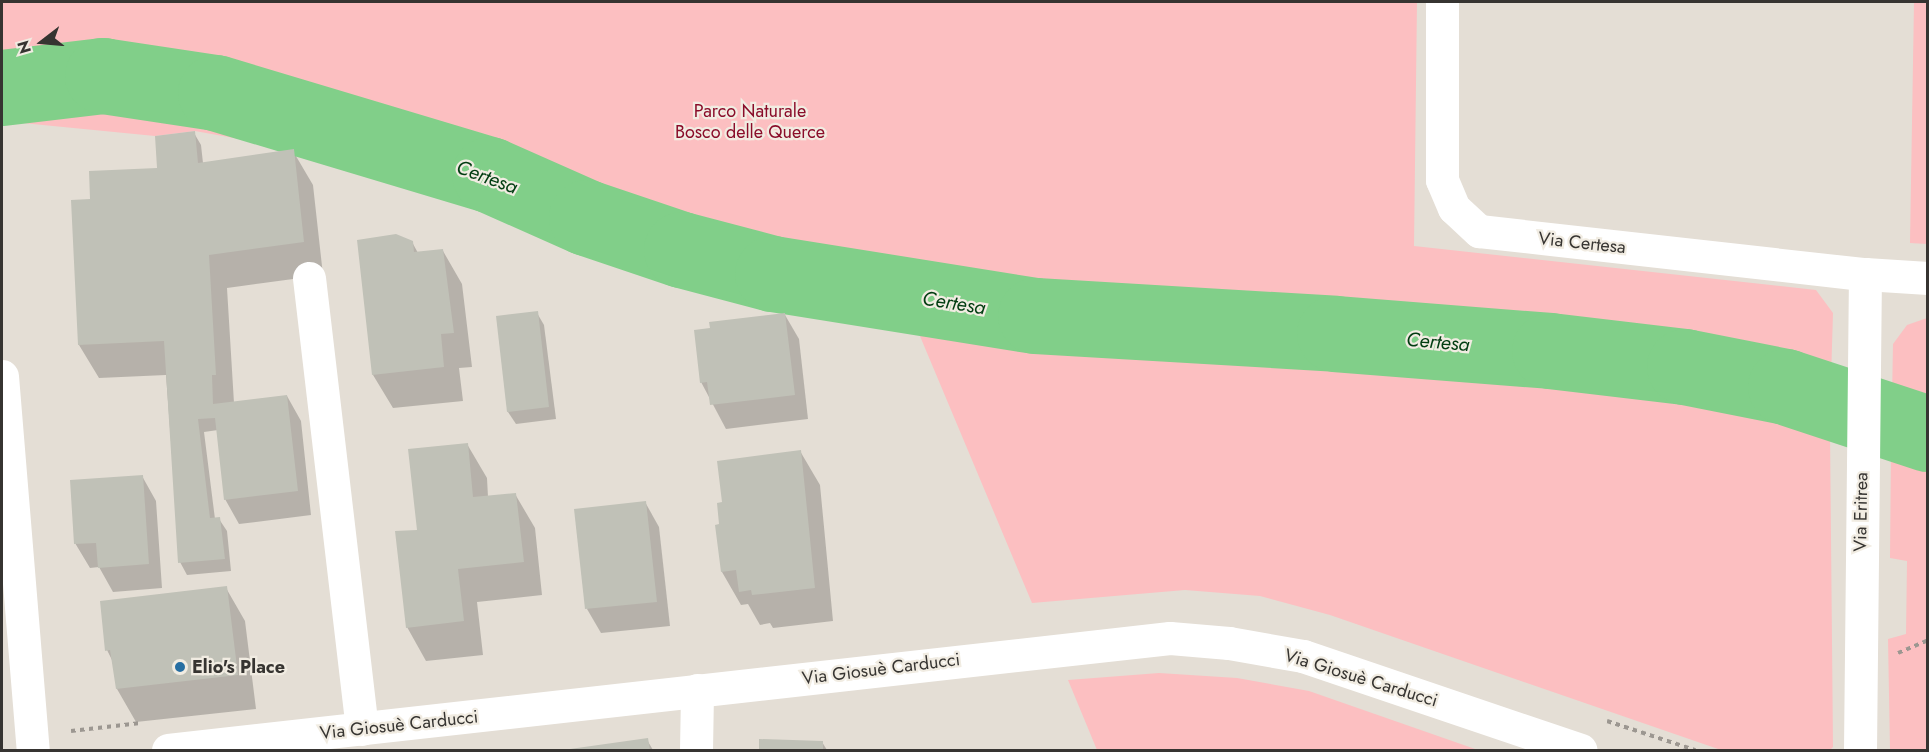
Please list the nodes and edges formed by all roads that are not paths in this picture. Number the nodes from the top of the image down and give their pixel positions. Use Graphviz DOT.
graph roads {
  1 [pos="1442,2"];
  2 [pos="1864,274"];
  3 [pos="309,278"];
  4 [pos="1928,278"];
  5 [pos="2,376"];
  6 [pos="697,690"];
  7 [pos="362,729"];
  8 [pos="33,750"];
  9 [pos="168,750"];
  10 [pos="696,750"];
  11 [pos="1581,750"];
  12 [pos="1860,750"];
  1 -- 2 [label="street, Via Certesa"];
  2 -- 4 [label="street, Via Certesa"];
  2 -- 12 [label="street, Via Eritrea"];
  3 -- 7 [label="street"];
  5 -- 8 [label="street"];
  6 -- 7 [label="street, Via Giosuè Carducci"];
  6 -- 10 [label="street"];
  6 -- 11 [label="street, Via Giosuè Carducci"];
  7 -- 9 [label="street, Via Giosuè Carducci"];
}
